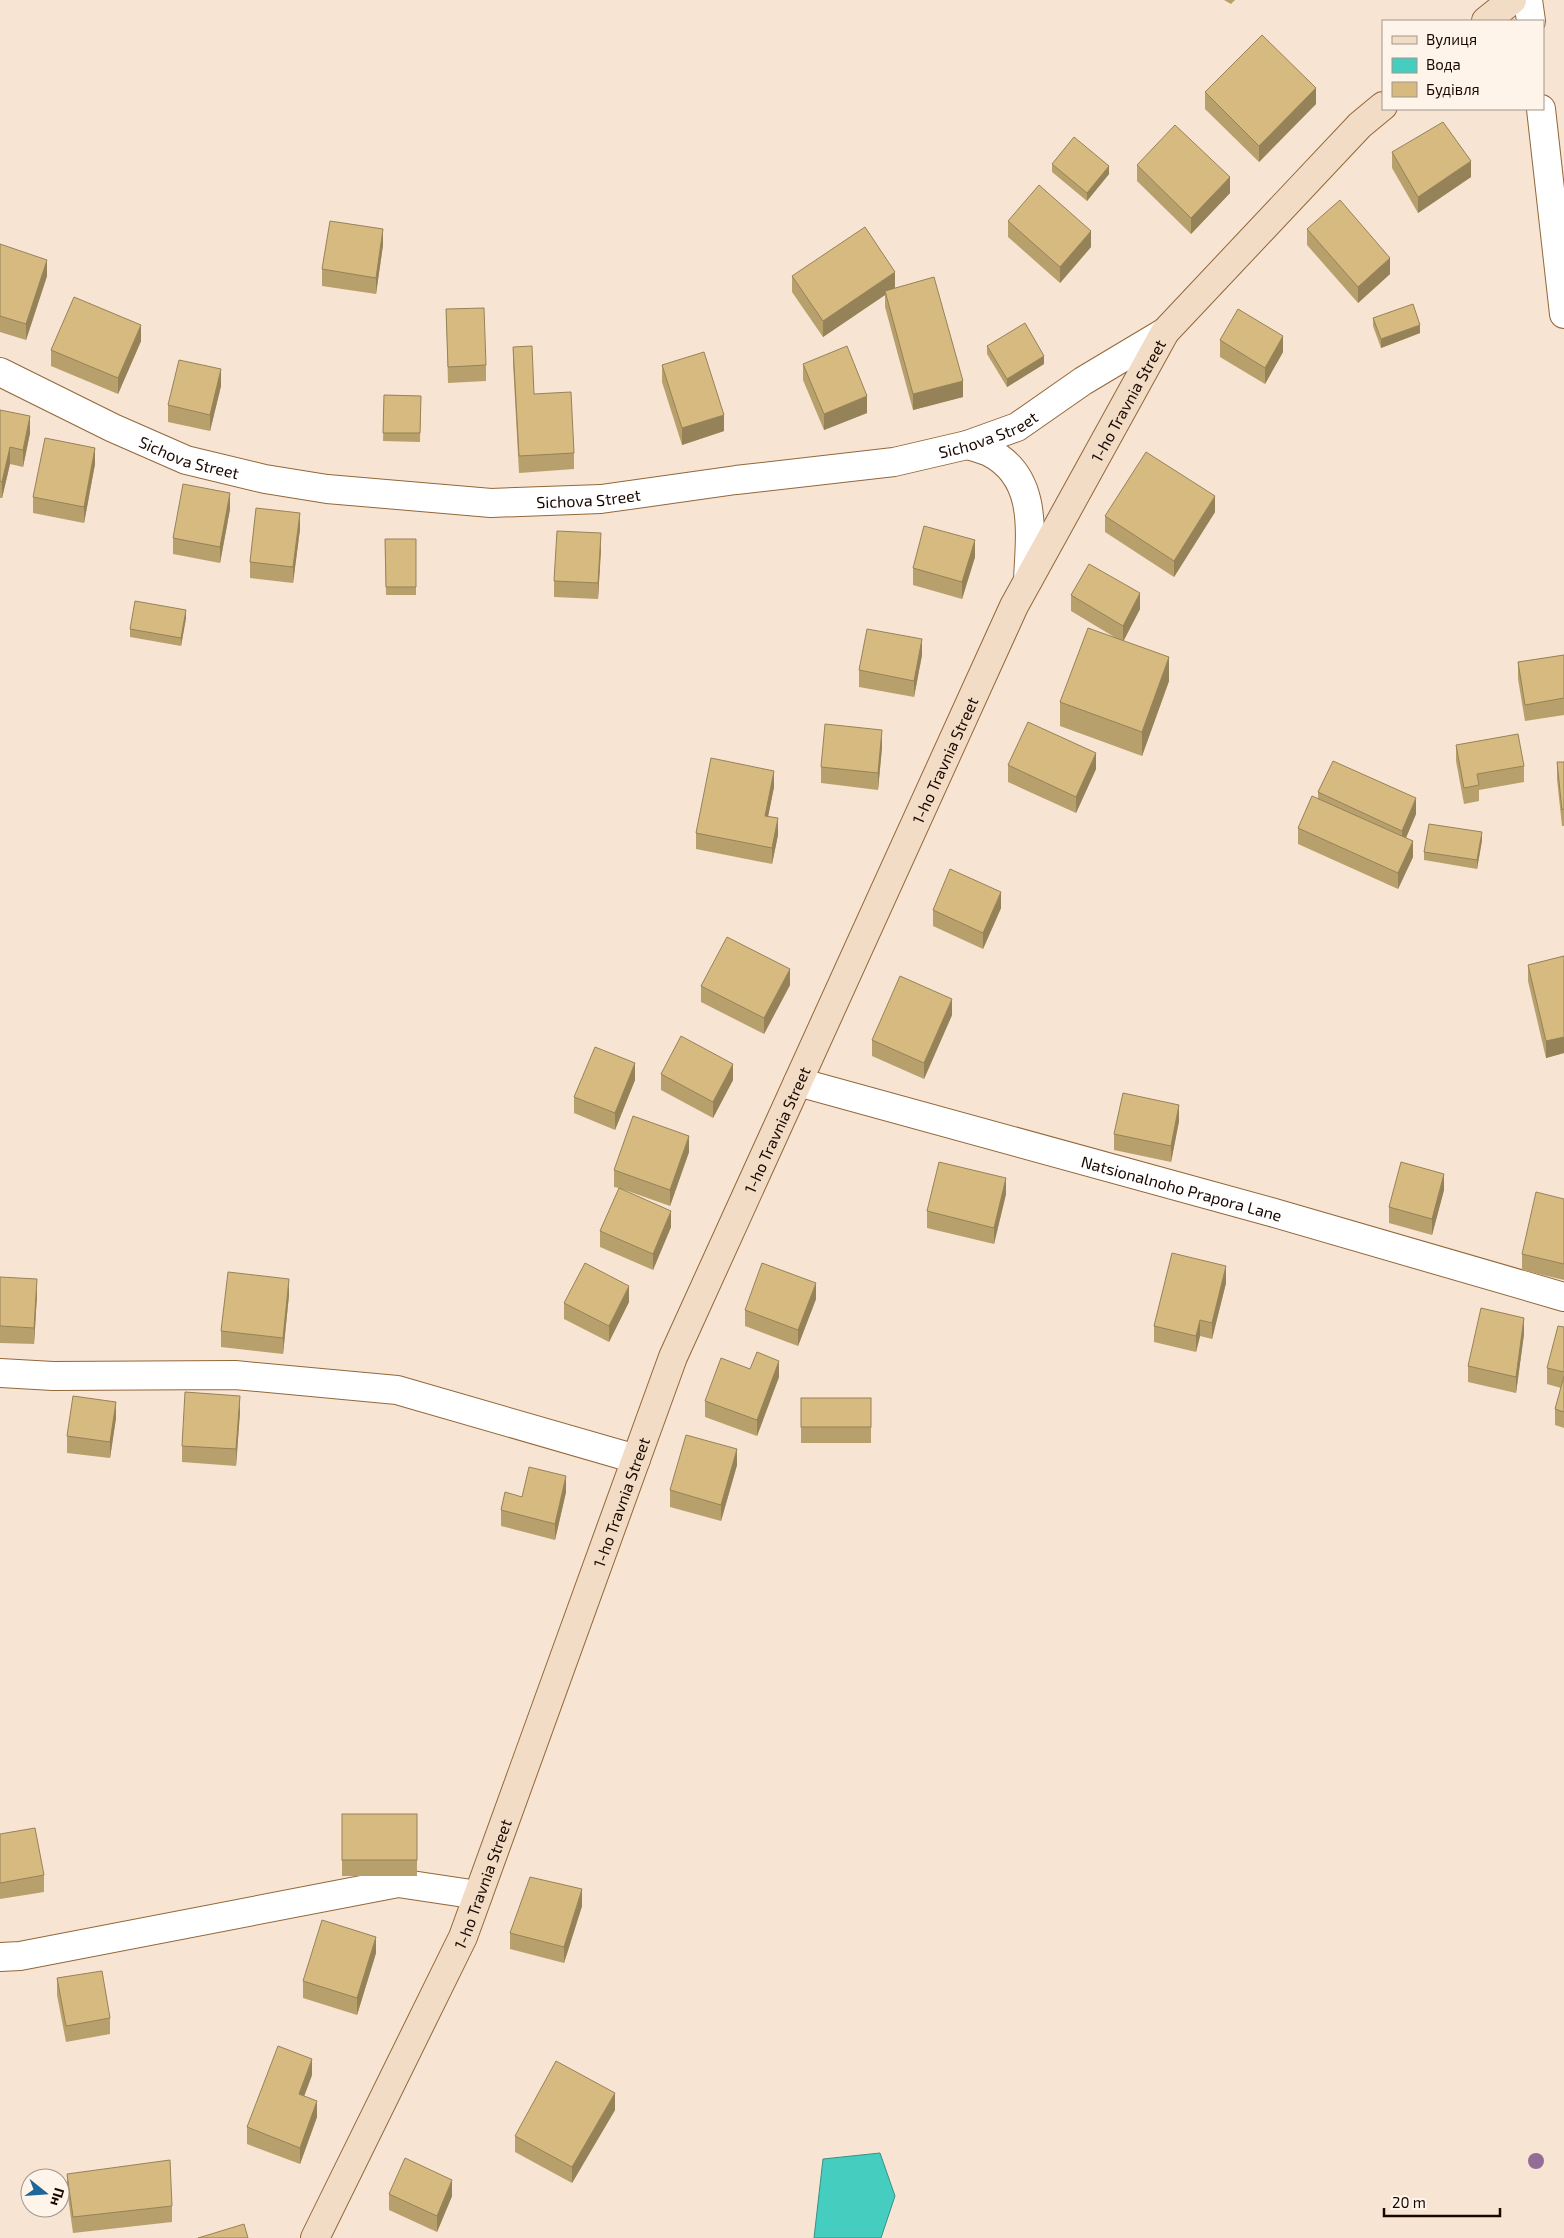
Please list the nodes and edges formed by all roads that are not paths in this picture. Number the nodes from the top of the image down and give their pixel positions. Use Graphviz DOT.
graph roads {
  1 [pos="1512,0"];
  2 [pos="1528,0"];
  3 [pos="1487,20"];
  4 [pos="1531,20"];
  5 [pos="1382,107"];
  6 [pos="1541,110"];
  7 [pos="1564,314"];
  8 [pos="1165,332"];
  9 [pos="0,372"];
  10 [pos="967,444"];
  11 [pos="1028,580"];
  12 [pos="798,1082"];
  13 [pos="1564,1297"];
  14 [pos="0,1373"];
  15 [pos="636,1459"];
  16 [pos="478,1895"];
  17 [pos="0,1957"];
  18 [pos="315,2238"];
  1 -- 3 [label="street"];
  2 -- 4 [label="street"];
  5 -- 8 [label="street, 1-ho Travnia Street"];
  6 -- 7 [label="street"];
  8 -- 10 [label="street, Sichova Street"];
  8 -- 11 [label="street, 1-ho Travnia Street"];
  9 -- 10 [label="street, Sichova Street"];
  10 -- 11 [label="street"];
  11 -- 12 [label="street, 1-ho Travnia Street"];
  12 -- 13 [label="street, Natsionalnoho Prapora Lane"];
  12 -- 15 [label="street, 1-ho Travnia Street"];
  14 -- 15 [label="street"];
  15 -- 16 [label="street, 1-ho Travnia Street"];
  16 -- 17 [label="street"];
  16 -- 18 [label="street, 1-ho Travnia Street"];
}
